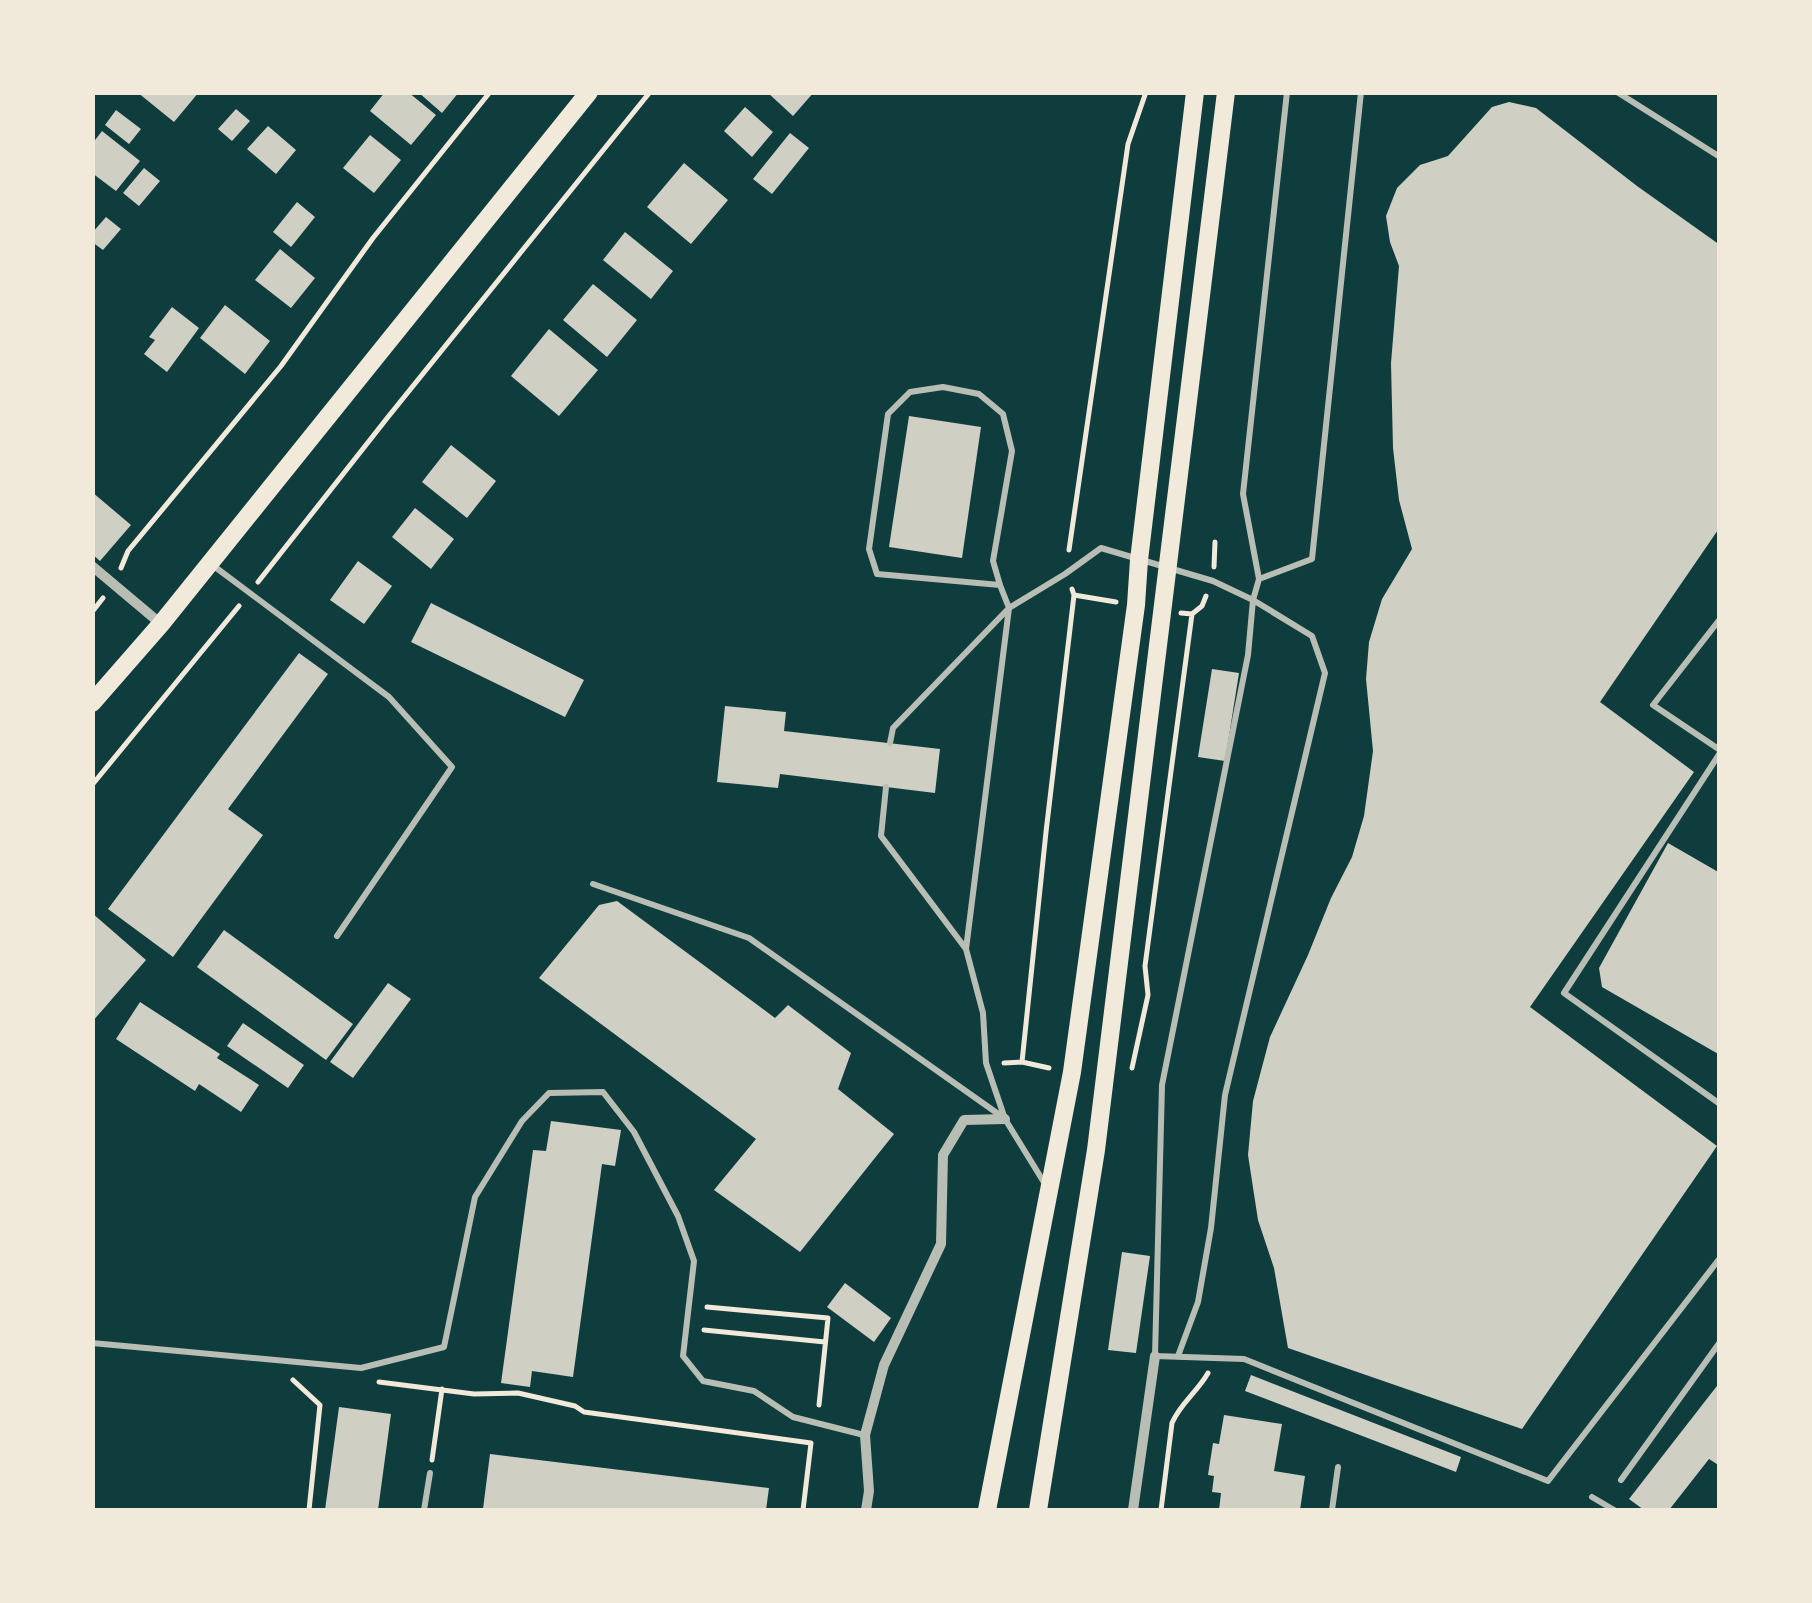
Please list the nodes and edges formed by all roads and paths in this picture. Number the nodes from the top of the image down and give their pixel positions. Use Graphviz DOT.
graph roads {
  1 [pos="490,92"];
  2 [pos="589,92"];
  3 [pos="650,92"];
  4 [pos="1194,92"];
  5 [pos="1226,92"];
  6 [pos="1287,92"];
  7 [pos="1362,92"];
  8 [pos="1616,92"];
  9 [pos="1720,157"];
  10 [pos="1139,560"];
  11 [pos="210,563"];
  12 [pos="92,566"];
  13 [pos="1169,568"];
  14 [pos="1259,579"];
  15 [pos="115,584"];
  16 [pos="1000,585"];
  17 [pos="249,594"];
  18 [pos="1253,600"];
  19 [pos="1009,608"];
  20 [pos="92,612"];
  21 [pos="1192,614"];
  22 [pos="1720,619"];
  23 [pos="161,624"];
  24 [pos="92,703"];
  25 [pos="890,743"];
  26 [pos="1720,752"];
  27 [pos="92,785"];
  28 [pos="886,786"];
  29 [pos="593,884"];
  30 [pos="336,936"];
  31 [pos="966,949"];
  32 [pos="986,1063"];
  33 [pos="1049,1068"];
  34 [pos="1128,1081"];
  35 [pos="1720,1104"];
  36 [pos="1006,1118"];
  37 [pos="1048,1189"];
  38 [pos="1720,1258"];
  39 [pos="689,1305"];
  40 [pos="686,1328"];
  41 [pos="825,1342"];
  42 [pos="1720,1342"];
  43 [pos="92,1343"];
  44 [pos="1156,1356"];
  45 [pos="1178,1356"];
  46 [pos="306,1378"];
  47 [pos="376,1382"];
  48 [pos="1200,1386"];
  49 [pos="442,1389"];
  50 [pos="817,1423"];
  51 [pos="865,1435"];
  52 [pos="811,1443"];
  53 [pos="1338,1467"];
  54 [pos="430,1473"];
  55 [pos="1621,1480"];
  56 [pos="1592,1497"];
  57 [pos="308,1510"];
  58 [pos="424,1510"];
  59 [pos="803,1510"];
  60 [pos="866,1510"];
  61 [pos="987,1510"];
  62 [pos="1038,1510"];
  63 [pos="1132,1510"];
  64 [pos="1161,1510"];
  65 [pos="1332,1510"];
  66 [pos="1614,1510"];
  1 -- 15 [label="path"];
  2 -- 11 [label="main road"];
  3 -- 17 [label="path"];
  4 -- 10 [label="main road"];
  5 -- 13 [label="main road"];
  6 -- 14 [label="lane"];
  7 -- 14 [label="lane"];
  8 -- 9 [label="lane"];
  10 -- 13 [label="lane"];
  10 -- 19 [label="lane"];
  10 -- 37 [label="main road"];
  11 -- 17 [label="lane"];
  11 -- 23 [label="main road"];
  12 -- 15 [label="street"];
  13 -- 18 [label="lane"];
  13 -- 62 [label="main road"];
  14 -- 18 [label="lane"];
  15 -- 20 [label="path"];
  15 -- 23 [label="street"];
  16 -- 16 [label="lane"];
  16 -- 19 [label="lane"];
  17 -- 27 [label="path"];
  17 -- 30 [label="lane"];
  18 -- 44 [label="lane"];
  18 -- 45 [label="lane"];
  19 -- 25 [label="lane"];
  19 -- 31 [label="lane"];
  21 -- 34 [label="path"];
  22 -- 26 [label="lane"];
  23 -- 24 [label="main road"];
  26 -- 35 [label="lane"];
  28 -- 31 [label="lane"];
  29 -- 36 [label="lane"];
  31 -- 32 [label="lane"];
  32 -- 33 [label="path"];
  32 -- 36 [label="lane"];
  36 -- 37 [label="lane"];
  36 -- 51 [label="street"];
  37 -- 61 [label="main road"];
  38 -- 45 [label="lane"];
  39 -- 40 [label="lane"];
  39 -- 41 [label="path"];
  39 -- 43 [label="lane"];
  40 -- 41 [label="path"];
  40 -- 50 [label="lane"];
  41 -- 50 [label="path"];
  42 -- 55 [label="lane"];
  44 -- 45 [label="lane"];
  44 -- 63 [label="street"];
  46 -- 57 [label="path"];
  47 -- 49 [label="path"];
  48 -- 64 [label="path"];
  49 -- 52 [label="path"];
  49 -- 54 [label="path"];
  50 -- 51 [label="lane"];
  50 -- 52 [label="path"];
  51 -- 60 [label="street"];
  52 -- 59 [label="path"];
  53 -- 65 [label="lane"];
  54 -- 58 [label="lane"];
  56 -- 66 [label="lane"];
}
